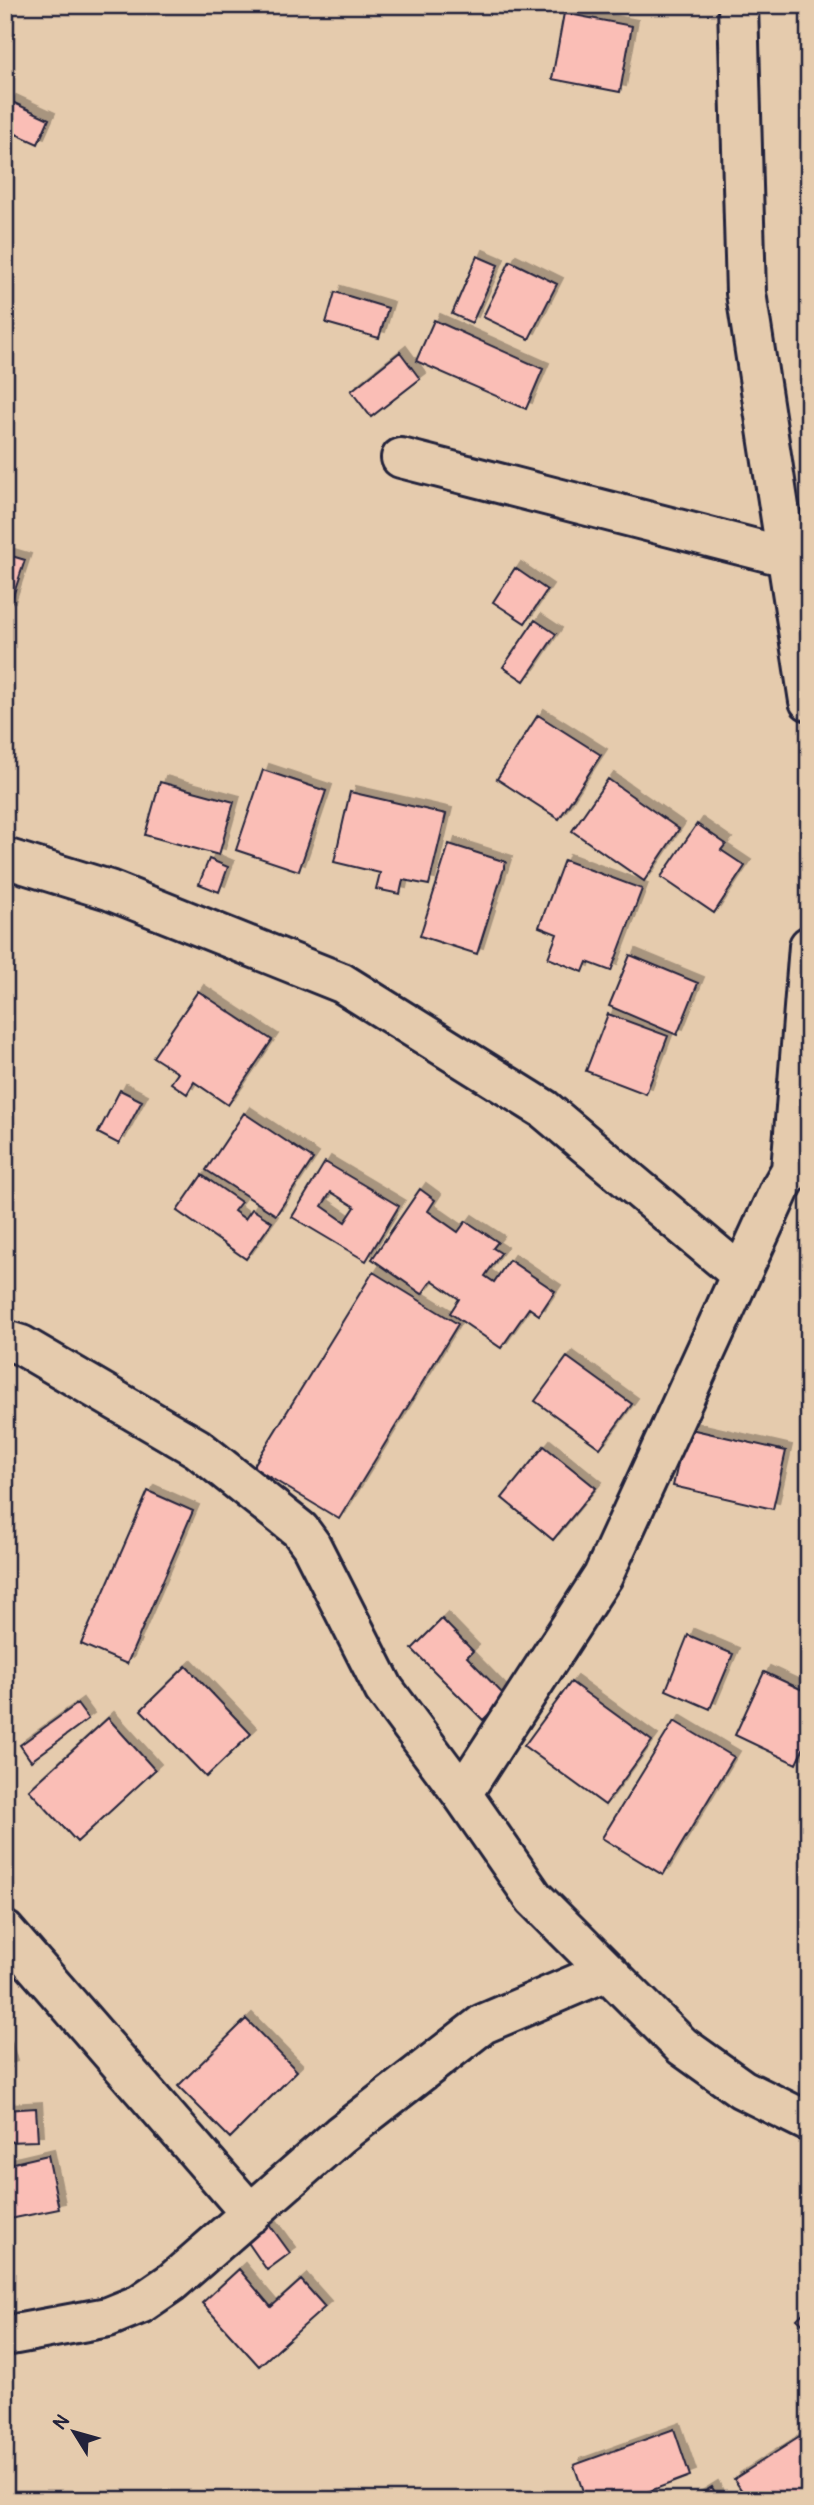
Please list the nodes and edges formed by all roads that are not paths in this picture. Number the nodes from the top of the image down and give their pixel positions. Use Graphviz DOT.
graph roads {
  1 [pos="738,5"];
  2 [pos="401,458"];
  3 [pos="798,558"];
  4 [pos="809,701"];
  5 [pos="5,858"];
  6 [pos="809,946"];
  7 [pos="800,1162"];
  8 [pos="740,1274"];
  9 [pos="5,1340"];
  10 [pos="462,1794"];
  11 [pos="5,1931"];
  12 [pos="607,1971"];
  13 [pos="809,2122"];
  14 [pos="251,2214"];
  15 [pos="5,2336"];
  1 -- 3 [label="street"];
  2 -- 3 [label="street"];
  3 -- 4 [label="street"];
  5 -- 8 [label="street"];
  6 -- 7 [label="street"];
  7 -- 8 [label="street"];
  8 -- 10 [label="street"];
  9 -- 10 [label="street"];
  10 -- 12 [label="street"];
  11 -- 14 [label="street"];
  12 -- 13 [label="street"];
  12 -- 14 [label="street"];
  14 -- 15 [label="street"];
}
